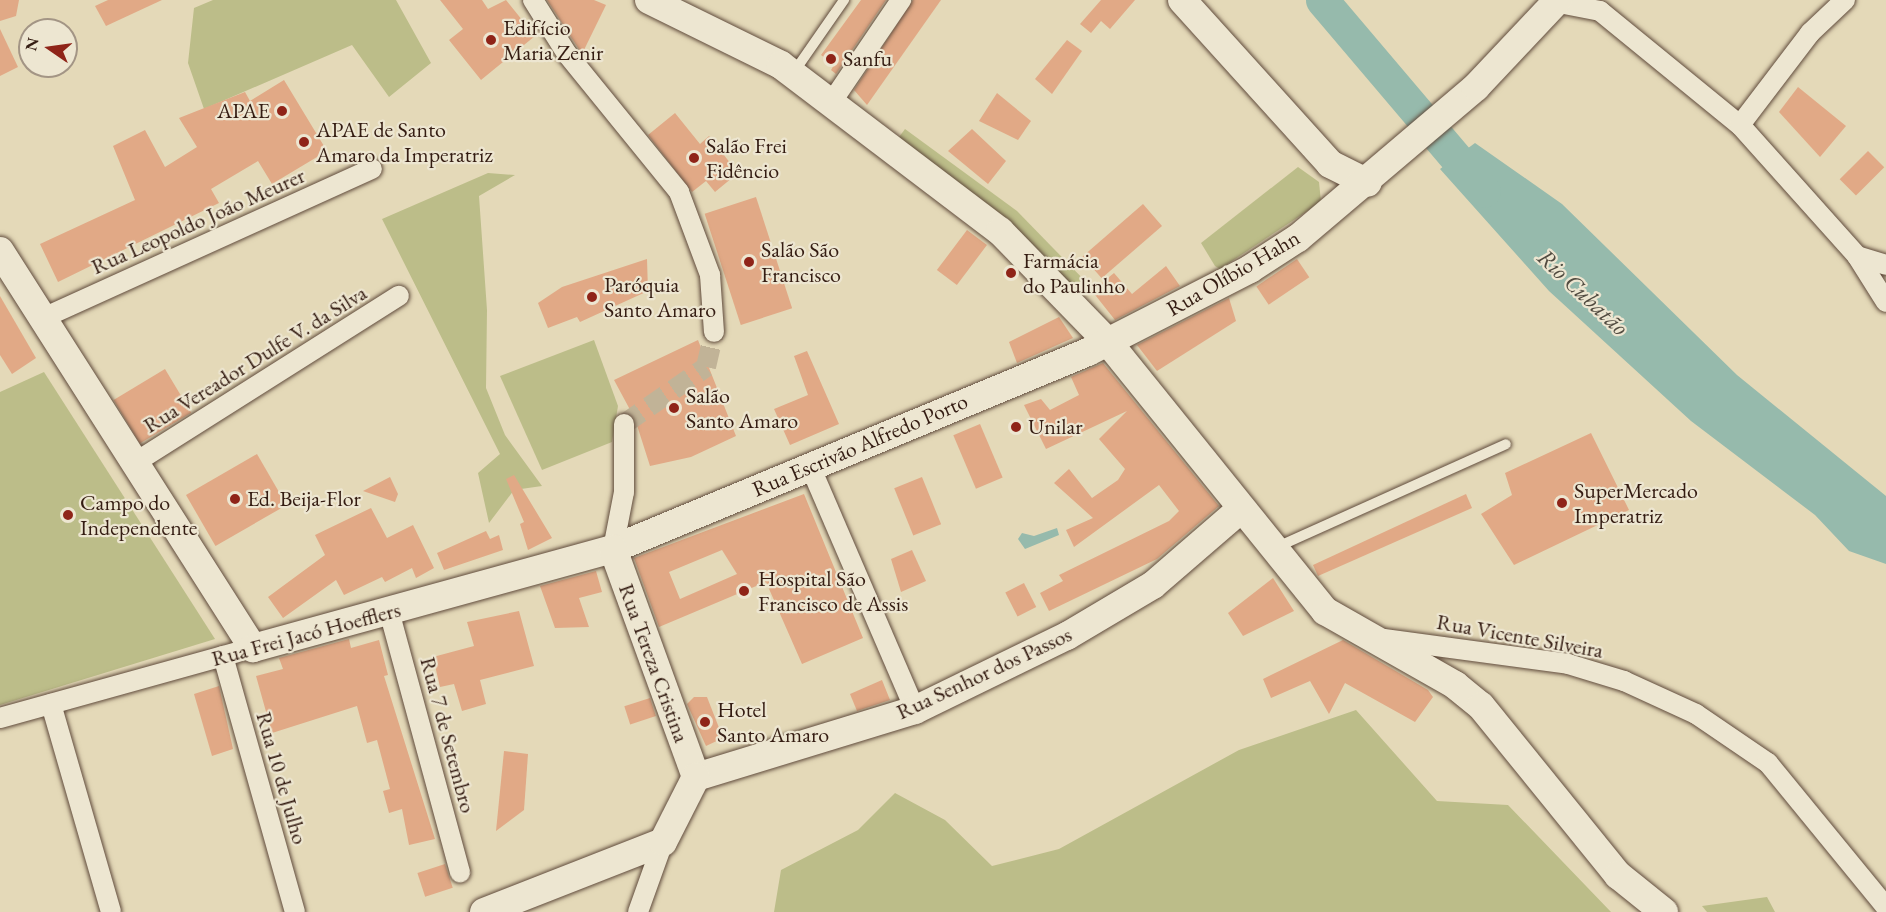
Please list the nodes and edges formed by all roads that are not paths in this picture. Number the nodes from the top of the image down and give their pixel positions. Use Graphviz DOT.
graph roads {
  1 [pos="533,0"];
  2 [pos="649,0"];
  3 [pos="844,0"];
  4 [pos="902,0"];
  5 [pos="1182,0"];
  6 [pos="1845,0"];
  7 [pos="1558,1"];
  8 [pos="792,75"];
  9 [pos="831,103"];
  10 [pos="1740,125"];
  11 [pos="1330,164"];
  12 [pos="372,169"];
  13 [pos="1373,177"];
  14 [pos="1339,207"];
  15 [pos="1857,256"];
  16 [pos="1886,265"];
  17 [pos="4,266"];
  18 [pos="399,296"];
  19 [pos="1886,302"];
  20 [pos="43,318"];
  21 [pos="714,332"];
  22 [pos="1108,342"];
  23 [pos="624,424"];
  24 [pos="1506,444"];
  25 [pos="136,462"];
  26 [pos="810,466"];
  27 [pos="1241,509"];
  28 [pos="613,549"];
  29 [pos="1272,549"];
  30 [pos="390,611"];
  31 [pos="1378,639"];
  32 [pos="253,648"];
  33 [pos="223,656"];
  34 [pos="51,704"];
  35 [pos="915,710"];
  36 [pos="0,718"];
  37 [pos="696,777"];
  38 [pos="663,842"];
  39 [pos="460,873"];
  40 [pos="1886,907"];
  41 [pos="111,912"];
  42 [pos="295,912"];
  43 [pos="484,912"];
  44 [pos="638,912"];
  45 [pos="1664,912"];
  1 -- 21 [label="street"];
  2 -- 8 [label="street"];
  3 -- 8 [label="lane"];
  4 -- 9 [label="street"];
  5 -- 11 [label="street"];
  6 -- 10 [label="street"];
  7 -- 10 [label="street"];
  7 -- 13 [label="street, Rua Olíbio Hahn"];
  8 -- 9 [label="street"];
  9 -- 22 [label="street"];
  10 -- 15 [label="street"];
  11 -- 13 [label="street"];
  11 -- 14 [label="street"];
  12 -- 20 [label="street, Rua Leopoldo João Meurer"];
  13 -- 14 [label="street, Rua Olíbio Hahn"];
  14 -- 22 [label="street, Rua Olíbio Hahn"];
  15 -- 16 [label="street"];
  15 -- 19 [label="street"];
  17 -- 20 [label="street"];
  18 -- 25 [label="street, Rua Vereador Dulfe V. da Silva"];
  20 -- 25 [label="street"];
  22 -- 26 [label="street, Rua Escrivão Alfredo Porto"];
  22 -- 27 [label="street"];
  23 -- 28 [label="street"];
  24 -- 29 [label="lane"];
  25 -- 32 [label="street"];
  26 -- 28 [label="street, Rua Escrivão Alfredo Porto"];
  26 -- 35 [label="street"];
  27 -- 29 [label="street"];
  27 -- 35 [label="street, Rua Senhor dos Passos"];
  28 -- 30 [label="street, Rua Frei Jacó Hoefflers"];
  28 -- 37 [label="street, Rua Tereza Cristina"];
  29 -- 31 [label="street"];
  30 -- 32 [label="street, Rua Frei Jacó Hoefflers"];
  30 -- 39 [label="street, Rua 7 de Setembro"];
  31 -- 40 [label="street, Rua Vicente Silveira"];
  31 -- 45 [label="street"];
  32 -- 33 [label="street, Rua Frei Jacó Hoefflers"];
  33 -- 34 [label="street, Rua Frei Jacó Hoefflers"];
  33 -- 42 [label="street, Rua 10 de Julho"];
  34 -- 36 [label="street, Rua Frei Jacó Hoefflers"];
  34 -- 41 [label="street"];
  35 -- 37 [label="street, Rua Senhor dos Passos"];
  37 -- 38 [label="street"];
  38 -- 43 [label="street"];
  38 -- 44 [label="street"];
}
